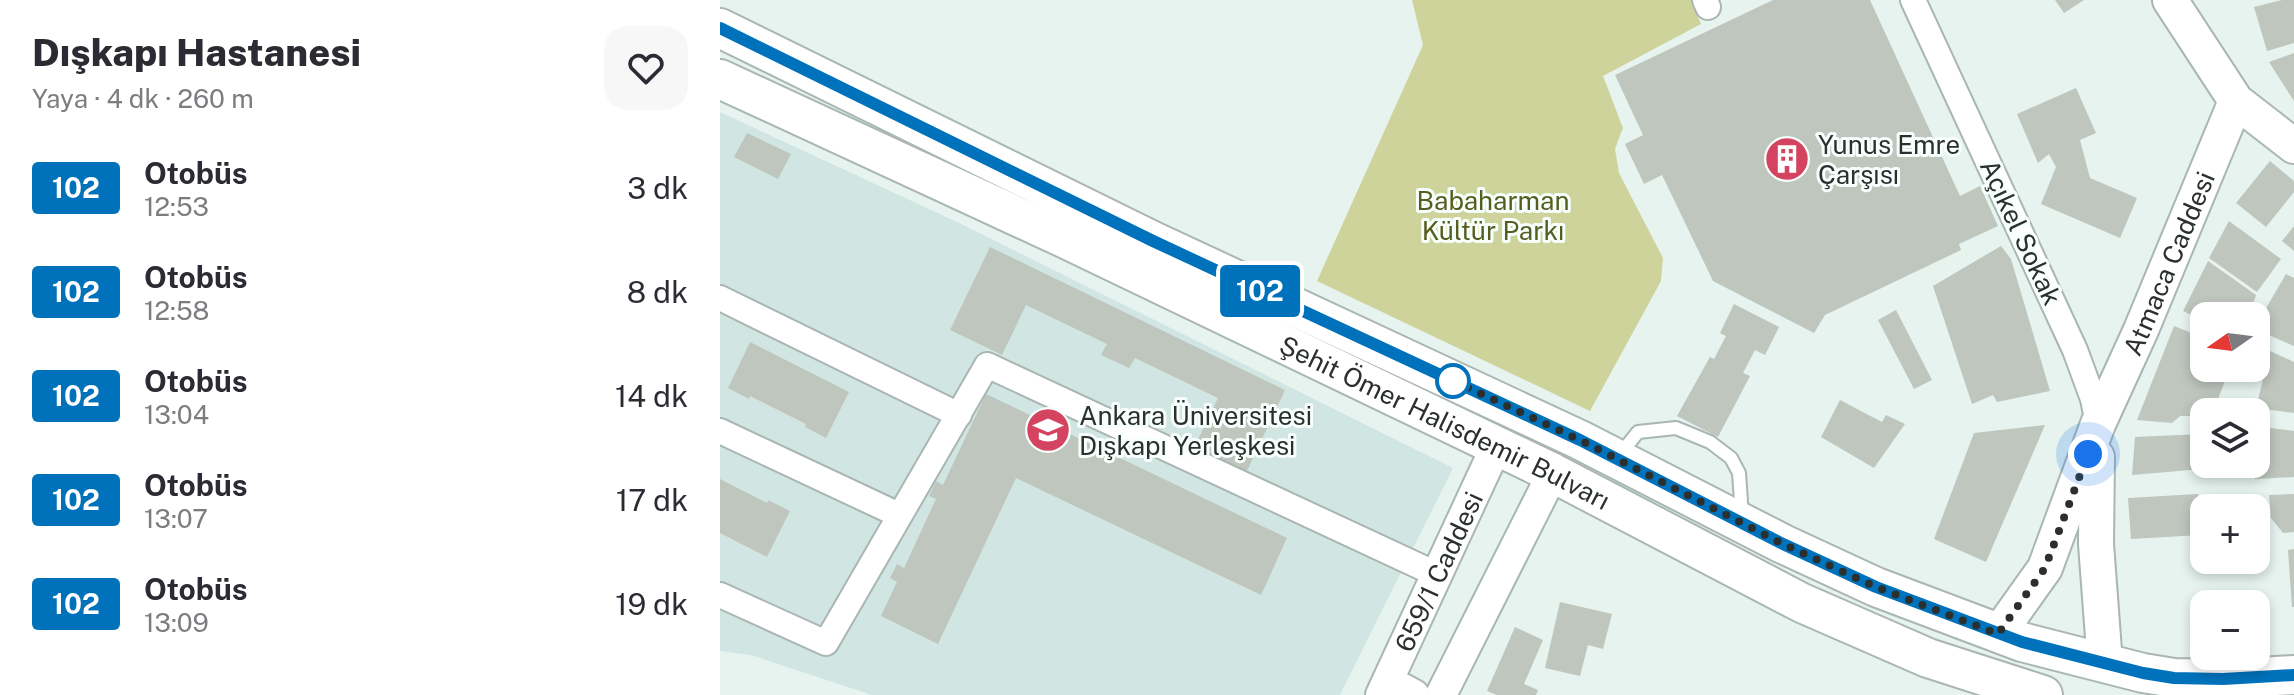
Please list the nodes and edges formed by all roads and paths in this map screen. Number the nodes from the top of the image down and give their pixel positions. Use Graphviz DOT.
graph roads {
  1 [pos="1913,0"];
  2 [pos="2170,0"];
  3 [pos="2194,0"];
  4 [pos="720,28"];
  5 [pos="720,79"];
  6 [pos="2236,101"];
  7 [pos="2294,146"];
  8 [pos="720,298"];
  9 [pos="959,415"];
  10 [pos="2098,424"];
  11 [pos="720,431"];
  12 [pos="1496,447"];
  13 [pos="1616,459"];
  14 [pos="1553,473"];
  15 [pos="899,515"];
  16 [pos="1742,523"];
  17 [pos="1436,574"];
  18 [pos="720,595"];
  19 [pos="1998,634"];
  20 [pos="2105,664"];
  21 [pos="2294,675"];
  22 [pos="1384,688"];
  23 [pos="1414,695"];
  24 [pos="1441,695"];
  25 [pos="2043,695"];
  1 -- 10 [label="street, Açıkel Sokak"];
  2 -- 6 [label="main road"];
  3 -- 6 [label="main road"];
  4 -- 13 [label="main road, Şehit Ömer Halisdemir Bulvarı"];
  5 -- 12 [label="main road, Şehit Ömer Halisdemir Bulvarı"];
  6 -- 7 [label="main road"];
  6 -- 10 [label="main road, Atmaca Caddesi"];
  8 -- 9 [label="street"];
  9 -- 15 [label="street"];
  9 -- 17 [label="street"];
  10 -- 19 [label="main road, Atmaca Caddesi"];
  10 -- 20 [label="main road, Atmaca Caddesi"];
  11 -- 15 [label="street"];
  12 -- 14 [label="main road, Şehit Ömer Halisdemir Bulvarı"];
  12 -- 17 [label="street, 659/1 Caddesi"];
  13 -- 16 [label="main road, Şehit Ömer Halisdemir Bulvarı"];
  13 -- 16 [label="lane"];
  14 -- 24 [label="street"];
  14 -- 25 [label="main road, Şehit Ömer Halisdemir Bulvarı"];
  15 -- 18 [label="street"];
  16 -- 19 [label="main road, Şehit Ömer Halisdemir Bulvarı"];
  17 -- 22 [label="street, 659/1 Caddesi"];
  19 -- 20 [label="main road, Şehit Ömer Halisdemir Bulvarı"];
  20 -- 21 [label="main road, Şehit Ömer Halisdemir Bulvarı"];
  22 -- 23 [label="street"];
}
